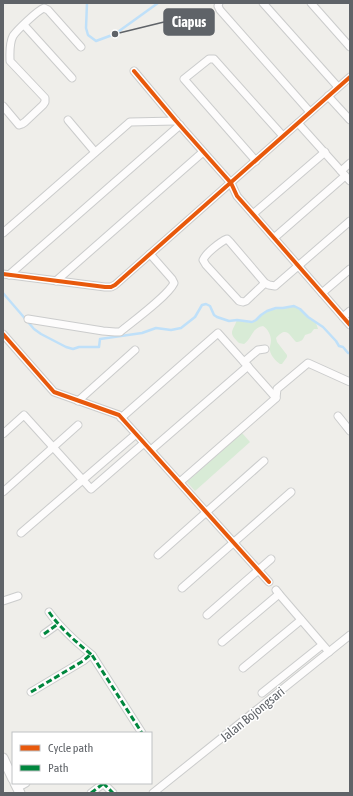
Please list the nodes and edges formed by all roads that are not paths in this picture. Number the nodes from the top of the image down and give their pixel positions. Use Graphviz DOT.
graph roads {
  1 [pos="219,3"];
  2 [pos="263,3"];
  3 [pos="311,3"];
  4 [pos="24,25"];
  5 [pos="81,47"];
  6 [pos="350,47"];
  7 [pos="10,61"];
  8 [pos="3,67"];
  9 [pos="134,71"];
  10 [pos="350,77"];
  11 [pos="72,78"];
  12 [pos="338,87"];
  13 [pos="328,96"];
  14 [pos="3,106"];
  15 [pos="310,112"];
  16 [pos="68,120"];
  17 [pos="350,120"];
  18 [pos="178,123"];
  19 [pos="298,123"];
  20 [pos="283,136"];
  21 [pos="95,152"];
  22 [pos="203,152"];
  23 [pos="325,152"];
  24 [pos="256,161"];
  25 [pos="350,163"];
  26 [pos="346,176"];
  27 [pos="231,183"];
  28 [pos="253,214"];
  29 [pos="350,221"];
  30 [pos="3,233"];
  31 [pos="274,238"];
  32 [pos="150,254"];
  33 [pos="298,266"];
  34 [pos="350,269"];
  35 [pos="6,274"];
  36 [pos="56,281"];
  37 [pos="265,283"];
  38 [pos="322,293"];
  39 [pos="350,311"];
  40 [pos="343,317"];
  41 [pos="28,319"];
  42 [pos="350,325"];
  43 [pos="3,334"];
  44 [pos="265,349"];
  45 [pos="135,350"];
  46 [pos="246,364"];
  47 [pos="350,382"];
  48 [pos="268,389"];
  49 [pos="277,389"];
  50 [pos="276,398"];
  51 [pos="78,400"];
  52 [pos="338,416"];
  53 [pos="122,418"];
  54 [pos="78,426"];
  55 [pos="350,431"];
  56 [pos="3,434"];
  57 [pos="136,434"];
  58 [pos="144,443"];
  59 [pos="53,448"];
  60 [pos="117,450"];
  61 [pos="151,450"];
  62 [pos="126,460"];
  63 [pos="264,461"];
  64 [pos="83,480"];
  65 [pos="180,482"];
  66 [pos="3,492"];
  67 [pos="291,492"];
  68 [pos="206,512"];
  69 [pos="21,533"];
  70 [pos="234,542"];
  71 [pos="158,555"];
  72 [pos="271,559"];
  73 [pos="258,570"];
  74 [pos="268,582"];
  75 [pos="182,588"];
  76 [pos="18,596"];
  77 [pos="3,601"];
  78 [pos="49,612"];
  79 [pos="207,615"];
  80 [pos="301,620"];
  81 [pos="58,624"];
  82 [pos="44,634"];
  83 [pos="350,635"];
  84 [pos="222,642"];
  85 [pos="320,643"];
  86 [pos="329,652"];
  87 [pos="92,655"];
  88 [pos="243,668"];
  89 [pos="31,692"];
  90 [pos="262,693"];
  91 [pos="141,732"];
  92 [pos="3,758"];
  93 [pos="12,777"];
  94 [pos="103,784"];
  95 [pos="105,784"];
  96 [pos="92,793"];
  97 [pos="113,793"];
  98 [pos="153,793"];
  1 -- 15 [label="street"];
  2 -- 12 [label="street"];
  3 -- 6 [label="street"];
  4 -- 5 [label="street"];
  4 -- 7 [label="street"];
  4 -- 11 [label="street"];
  7 -- 8 [label="street"];
  7 -- 14 [label="street"];
  9 -- 18 [label="street"];
  10 -- 12 [label="street"];
  12 -- 13 [label="street"];
  13 -- 15 [label="street"];
  13 -- 17 [label="street"];
  15 -- 19 [label="street"];
  16 -- 21 [label="street"];
  18 -- 21 [label="street"];
  18 -- 22 [label="street"];
  18 -- 35 [label="street"];
  19 -- 20 [label="street"];
  19 -- 23 [label="street"];
  20 -- 24 [label="street"];
  20 -- 24 [label="street"];
  21 -- 30 [label="street"];
  22 -- 27 [label="street"];
  22 -- 36 [label="street"];
  23 -- 26 [label="street"];
  23 -- 28 [label="street"];
  24 -- 27 [label="street"];
  25 -- 26 [label="street"];
  26 -- 31 [label="street"];
  27 -- 28 [label="street"];
  27 -- 32 [label="street"];
  28 -- 31 [label="street"];
  29 -- 33 [label="street"];
  31 -- 33 [label="street"];
  32 -- 36 [label="street"];
  32 -- 41 [label="street"];
  33 -- 37 [label="street"];
  33 -- 38 [label="street"];
  34 -- 38 [label="street"];
  35 -- 36 [label="street"];
  37 -- 37 [label="street"];
  38 -- 40 [label="street"];
  39 -- 40 [label="street"];
  40 -- 42 [label="street"];
  43 -- 51 [label="street"];
  44 -- 46 [label="street"];
  45 -- 51 [label="street"];
  46 -- 48 [label="street"];
  46 -- 53 [label="street"];
  46 -- 61 [label="street"];
  47 -- 49 [label="street"];
  48 -- 49 [label="street"];
  48 -- 50 [label="street"];
  49 -- 50 [label="street"];
  50 -- 65 [label="street"];
  51 -- 53 [label="street"];
  52 -- 55 [label="street"];
  53 -- 57 [label="street"];
  54 -- 59 [label="street"];
  56 -- 59 [label="street"];
  57 -- 58 [label="street"];
  57 -- 60 [label="street"];
  58 -- 61 [label="street"];
  58 -- 62 [label="street"];
  59 -- 64 [label="street"];
  59 -- 66 [label="street"];
  60 -- 62 [label="street"];
  60 -- 64 [label="street"];
  61 -- 65 [label="street"];
  62 -- 64 [label="street"];
  63 -- 68 [label="street"];
  64 -- 69 [label="street"];
  65 -- 68 [label="street"];
  67 -- 70 [label="street"];
  68 -- 70 [label="street"];
  68 -- 71 [label="street"];
  70 -- 73 [label="street"];
  70 -- 75 [label="street"];
  72 -- 73 [label="street"];
  73 -- 74 [label="street"];
  73 -- 79 [label="street"];
  76 -- 77 [label="street"];
  78 -- 81 [label="street"];
  80 -- 84 [label="street"];
  80 -- 85 [label="street"];
  80 -- 88 [label="street"];
  81 -- 82 [label="street"];
  81 -- 87 [label="street"];
  83 -- 86 [label="street, Jalan Bojongsari"];
  85 -- 86 [label="street"];
  85 -- 90 [label="street"];
  86 -- 98 [label="street, Jalan Bojongsari"];
  87 -- 89 [label="street"];
  87 -- 91 [label="street"];
  92 -- 93 [label="street"];
  94 -- 96 [label="street"];
  95 -- 97 [label="street"];
}
